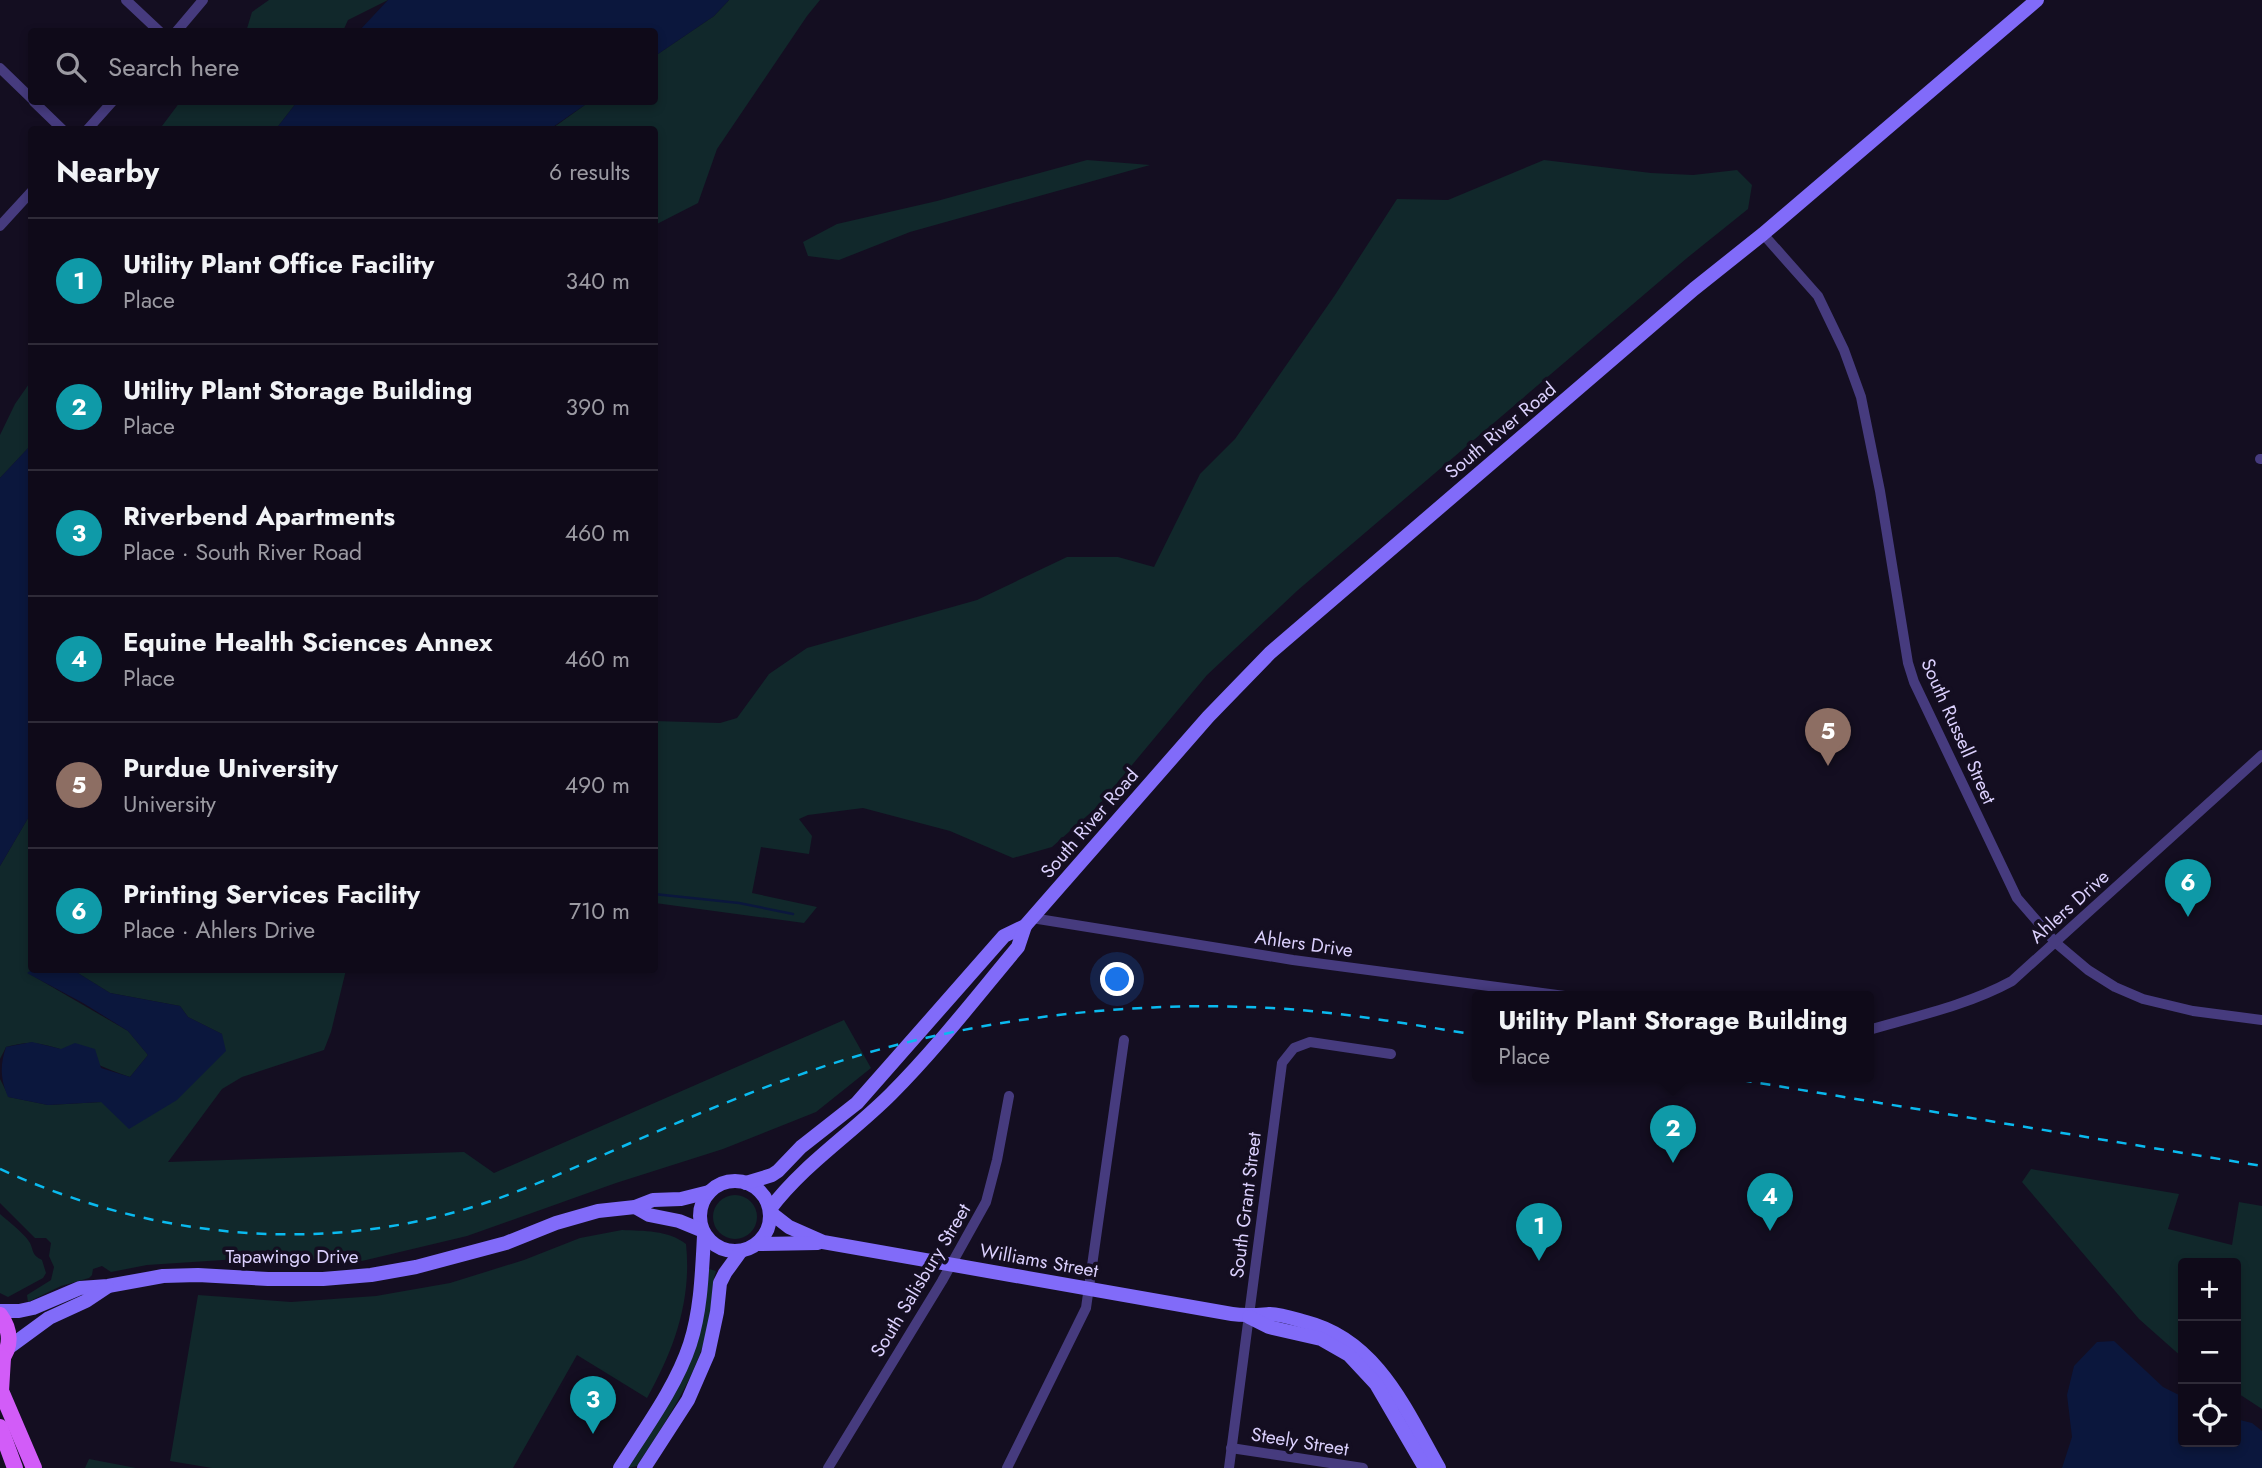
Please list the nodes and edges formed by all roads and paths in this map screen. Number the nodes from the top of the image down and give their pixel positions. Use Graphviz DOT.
graph roads {
  1 [pos="126,0"];
  2 [pos="203,0"];
  3 [pos="2037,0"];
  4 [pos="156,28"];
  5 [pos="179,28"];
  6 [pos="0,68"];
  7 [pos="28,95"];
  8 [pos="38,105"];
  9 [pos="109,105"];
  10 [pos="59,126"];
  11 [pos="91,126"];
  12 [pos="28,195"];
  13 [pos="0,226"];
  14 [pos="1763,234"];
  15 [pos="2262,755"];
  16 [pos="1028,922"];
  17 [pos="2056,943"];
  18 [pos="1527,991"];
  19 [pos="2262,1020"];
  20 [pos="1874,1028"];
  21 [pos="1124,1040"];
  22 [pos="1391,1054"];
  23 [pos="1009,1096"];
  24 [pos="746,1183"];
  25 [pos="709,1192"];
  26 [pos="635,1207"];
  27 [pos="770,1211"];
  28 [pos="703,1233"];
  29 [pos="823,1242"];
  30 [pos="757,1244"];
  31 [pos="741,1251"];
  32 [pos="950,1264"];
  33 [pos="108,1286"];
  34 [pos="1089,1289"];
  35 [pos="0,1313"];
  36 [pos="1248,1317"];
  37 [pos="4,1355"];
  38 [pos="0,1427"];
  39 [pos="1231,1448"];
  40 [pos="15,1468"];
  41 [pos="34,1468"];
  42 [pos="620,1468"];
  43 [pos="644,1468"];
  44 [pos="828,1468"];
  45 [pos="1007,1468"];
  46 [pos="1229,1468"];
  47 [pos="1363,1468"];
  48 [pos="1425,1468"];
  49 [pos="1439,1468"];
  1 -- 4 [label="street"];
  2 -- 5 [label="street"];
  3 -- 14 [label="main road, South River Road"];
  6 -- 7 [label="street"];
  8 -- 10 [label="street"];
  9 -- 11 [label="street"];
  12 -- 13 [label="street"];
  14 -- 16 [label="main road, South River Road"];
  14 -- 17 [label="street, South Russell Street"];
  15 -- 17 [label="street, Ahlers Drive"];
  16 -- 18 [label="street, Ahlers Drive"];
  16 -- 24 [label="main road, South River Road"];
  16 -- 27 [label="main road, South River Road"];
  17 -- 19 [label="street, South Russell Street"];
  17 -- 20 [label="street, Ahlers Drive"];
  21 -- 34 [label="street"];
  22 -- 36 [label="street, South Grant Street"];
  23 -- 32 [label="street, South Salisbury Street"];
  24 -- 25 [label="main road"];
  24 -- 27 [label="main road"];
  25 -- 26 [label="main road, Tapawingo Drive"];
  25 -- 28 [label="main road"];
  26 -- 28 [label="main road, Tapawingo Drive"];
  26 -- 33 [label="main road, Tapawingo Drive"];
  27 -- 29 [label="main road, Williams Street"];
  27 -- 30 [label="main road"];
  28 -- 31 [label="main road"];
  28 -- 42 [label="main road"];
  29 -- 30 [label="main road, Williams Street"];
  29 -- 32 [label="main road, Williams Street"];
  30 -- 31 [label="main road"];
  31 -- 43 [label="main road"];
  32 -- 34 [label="main road, Williams Street"];
  32 -- 44 [label="street, South Salisbury Street"];
  33 -- 35 [label="main road, Tapawingo Drive"];
  33 -- 37 [label="main road, Tapawingo Drive"];
  34 -- 36 [label="main road, Williams Street"];
  34 -- 45 [label="street"];
  35 -- 37 [label="main road"];
  36 -- 39 [label="street, South Grant Street"];
  36 -- 48 [label="main road, Williams Street"];
  36 -- 49 [label="main road, Williams Street"];
  37 -- 41 [label="main road"];
  38 -- 40 [label="main road"];
  39 -- 46 [label="street, South Grant Street"];
  39 -- 47 [label="street, Steely Street"];
}
